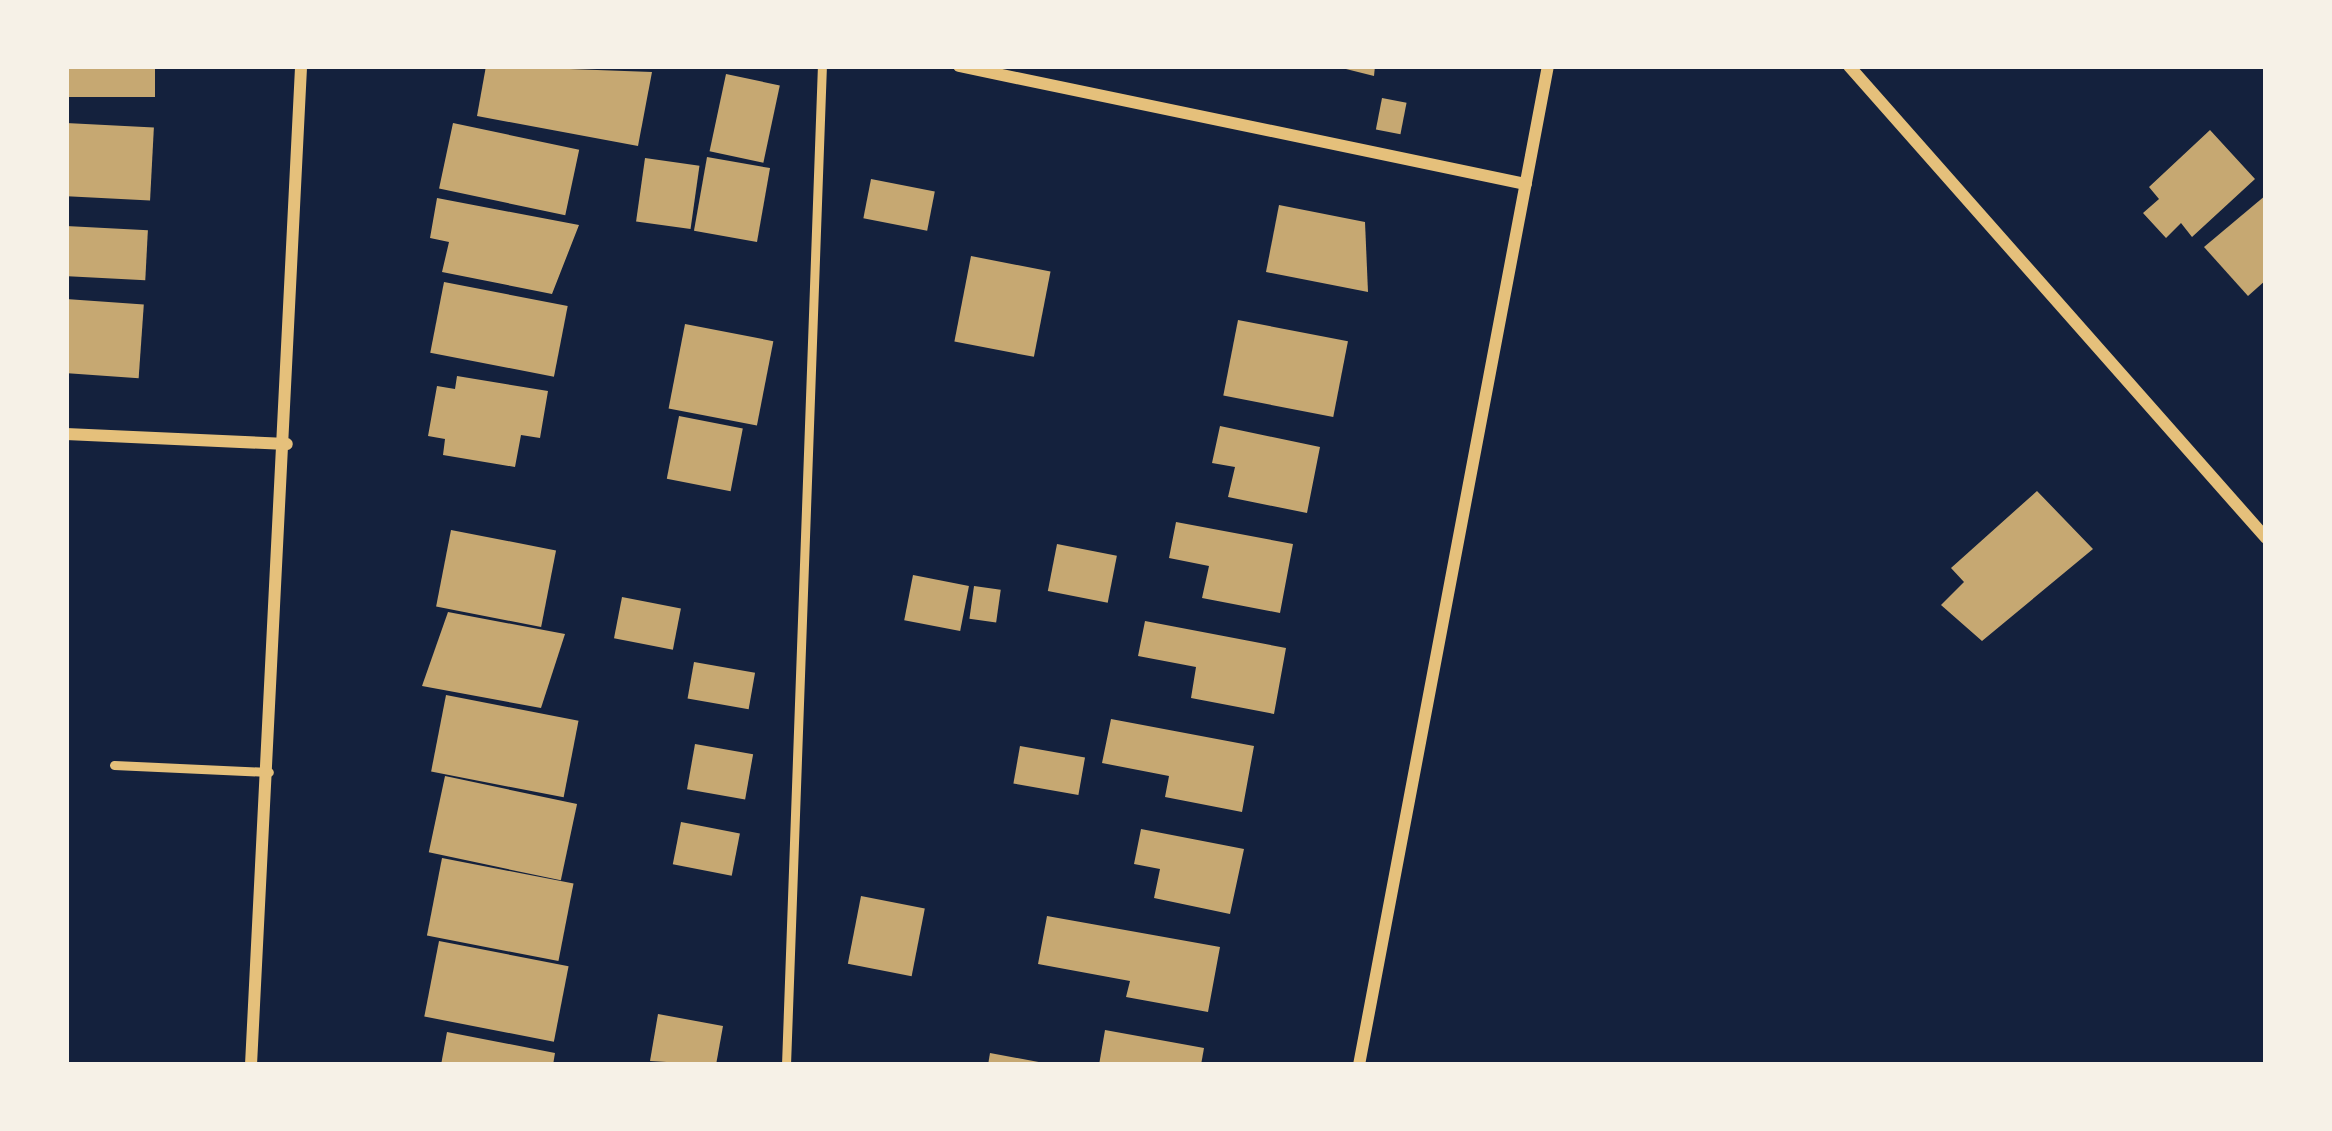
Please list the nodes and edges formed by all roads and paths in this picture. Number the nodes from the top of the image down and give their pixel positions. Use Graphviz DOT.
graph roads {
  1 [pos="301,66"];
  2 [pos="823,66"];
  3 [pos="959,66"];
  4 [pos="1548,66"];
  5 [pos="1849,66"];
  6 [pos="1526,184"];
  7 [pos="66,434"];
  8 [pos="287,444"];
  9 [pos="2266,538"];
  10 [pos="114,765"];
  11 [pos="269,772"];
  12 [pos="251,1065"];
  13 [pos="786,1065"];
  14 [pos="1359,1065"];
  1 -- 8 [label="street"];
  2 -- 13 [label="lane"];
  3 -- 6 [label="street"];
  4 -- 6 [label="street"];
  5 -- 9 [label="street"];
  6 -- 14 [label="street"];
  7 -- 8 [label="street"];
  8 -- 11 [label="street"];
  10 -- 11 [label="lane"];
  11 -- 12 [label="street"];
}
